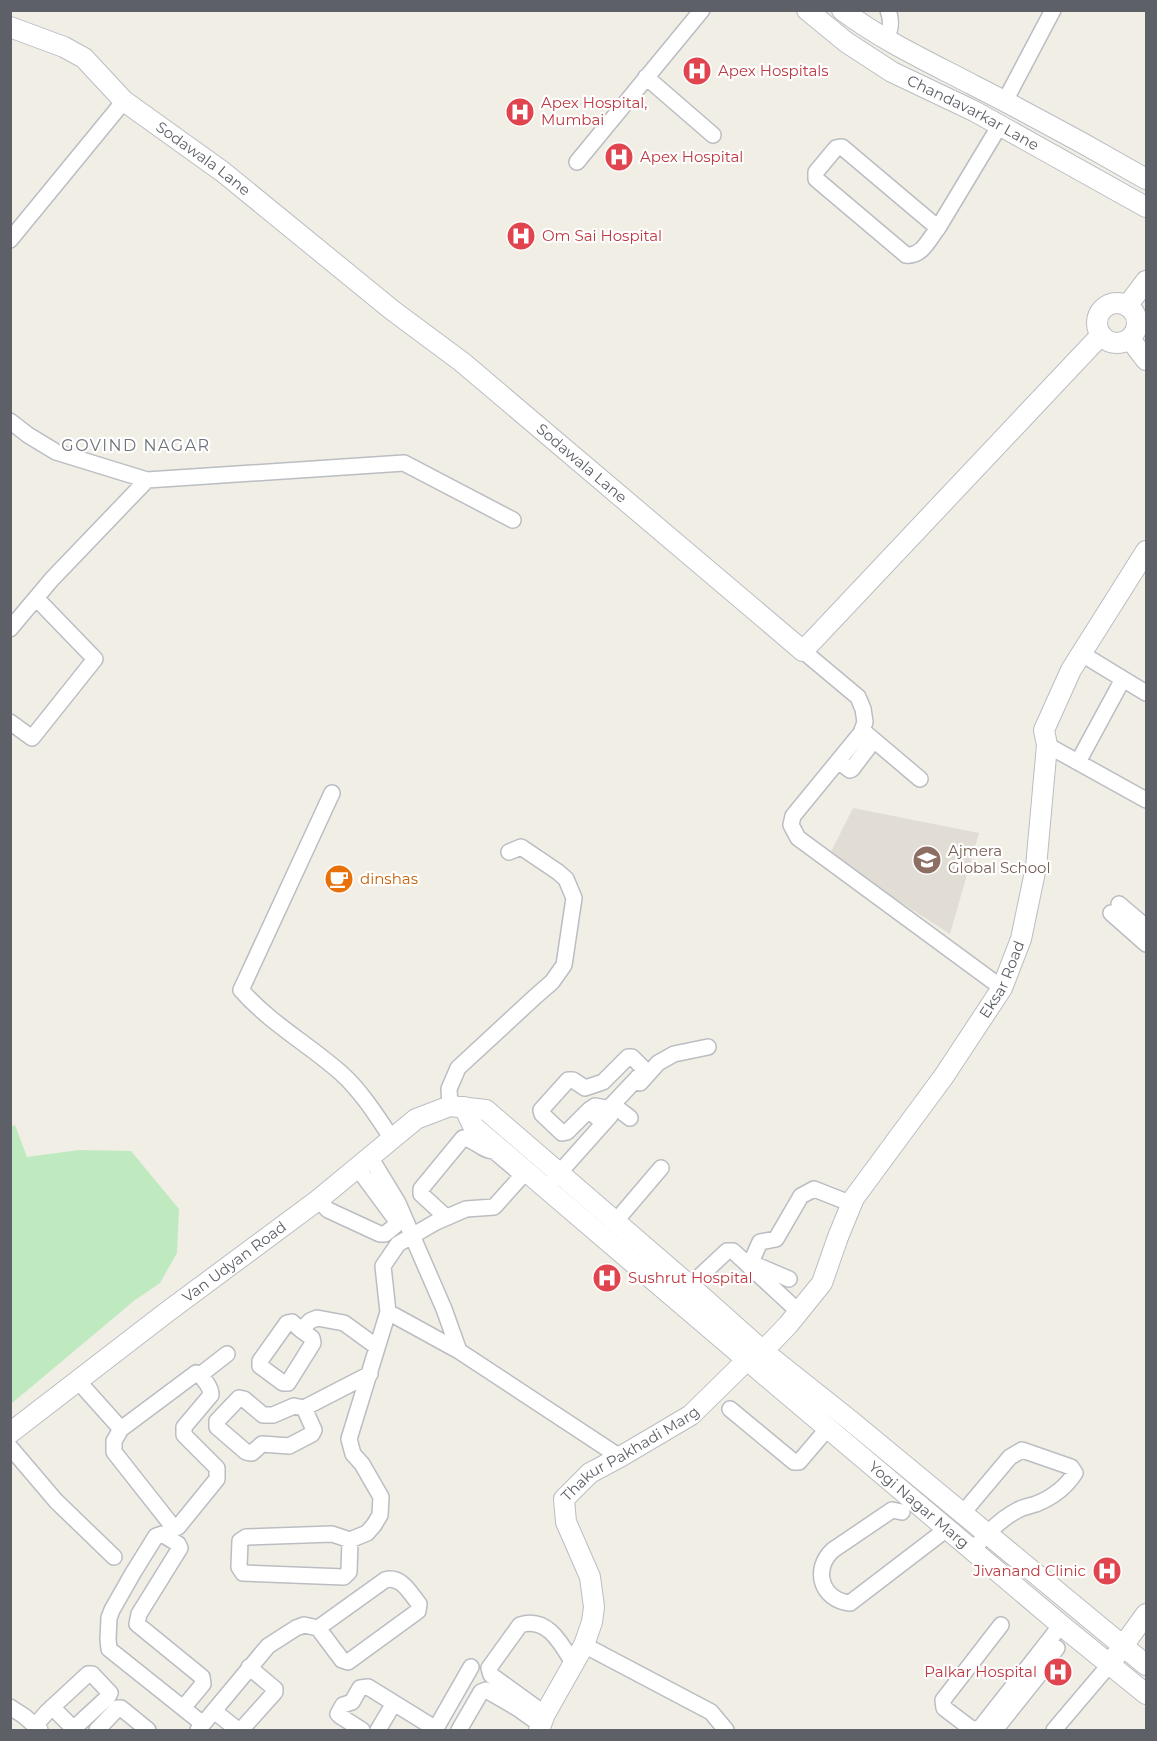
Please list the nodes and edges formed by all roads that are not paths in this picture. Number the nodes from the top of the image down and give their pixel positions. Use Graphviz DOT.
graph roads {
  1 [pos="702,10"];
  2 [pos="807,10"];
  3 [pos="842,10"];
  4 [pos="888,10"];
  5 [pos="1053,10"];
  6 [pos="10,27"];
  7 [pos="886,39"];
  8 [pos="646,77"];
  9 [pos="124,101"];
  10 [pos="1005,101"];
  11 [pos="1000,125"];
  12 [pos="713,135"];
  13 [pos="577,162"];
  14 [pos="1146,178"];
  15 [pos="1146,207"];
  16 [pos="938,228"];
  17 [pos="10,240"];
  18 [pos="1146,281"];
  19 [pos="1127,306"];
  20 [pos="1101,335"];
  21 [pos="1130,339"];
  22 [pos="1146,360"];
  23 [pos="10,421"];
  24 [pos="147,480"];
  25 [pos="513,520"];
  26 [pos="1146,551"];
  27 [pos="36,598"];
  28 [pos="10,629"];
  29 [pos="803,651"];
  30 [pos="1082,654"];
  31 [pos="1123,679"];
  32 [pos="1146,693"];
  33 [pos="10,722"];
  34 [pos="862,730"];
  35 [pos="874,740"];
  36 [pos="1047,745"];
  37 [pos="848,762"];
  38 [pos="1078,762"];
  39 [pos="920,779"];
  40 [pos="332,792"];
  41 [pos="1146,800"];
  42 [pos="509,852"];
  43 [pos="1146,927"];
  44 [pos="1146,944"];
  45 [pos="1002,988"];
  46 [pos="708,1047"];
  47 [pos="619,1106"];
  48 [pos="457,1107"];
  49 [pos="589,1110"];
  50 [pos="631,1117"];
  51 [pos="603,1123"];
  52 [pos="392,1139"];
  53 [pos="366,1166"];
  54 [pos="661,1168"];
  55 [pos="553,1181"];
  56 [pos="318,1200"];
  57 [pos="852,1204"];
  58 [pos="393,1206"];
  59 [pos="446,1217"];
  60 [pos="615,1222"];
  61 [pos="412,1236"];
  62 [pos="789,1279"];
  63 [pos="682,1292"];
  64 [pos="388,1312"];
  65 [pos="799,1312"];
  66 [pos="301,1330"];
  67 [pos="377,1347"];
  68 [pos="459,1351"];
  69 [pos="227,1354"];
  70 [pos="755,1356"];
  71 [pos="370,1374"];
  72 [pos="200,1376"];
  73 [pos="78,1381"];
  74 [pos="304,1408"];
  75 [pos="730,1409"];
  76 [pos="851,1421"];
  77 [pos="121,1429"];
  78 [pos="833,1432"];
  79 [pos="10,1433"];
  80 [pos="10,1447"];
  81 [pos="620,1457"];
  82 [pos="917,1477"];
  83 [pos="903,1502"];
  84 [pos="962,1514"];
  85 [pos="948,1528"];
  86 [pos="986,1534"];
  87 [pos="350,1540"];
  88 [pos="973,1550"];
  89 [pos="114,1557"];
  90 [pos="1043,1581"];
  91 [pos="1029,1598"];
  92 [pos="1146,1614"];
  93 [pos="1001,1625"];
  94 [pos="318,1628"];
  95 [pos="1065,1628"];
  96 [pos="584,1645"];
  97 [pos="1122,1647"];
  98 [pos="573,1663"];
  99 [pos="1110,1664"];
  100 [pos="1146,1665"];
  101 [pos="471,1667"];
  102 [pos="253,1670"];
  103 [pos="1146,1694"];
  104 [pos="394,1703"];
  105 [pos="10,1707"];
  106 [pos="52,1707"];
  107 [pos="183,1708"];
  108 [pos="217,1713"];
  109 [pos="541,1723"];
  110 [pos="31,1727"];
  111 [pos="201,1727"];
  112 [pos="73,1730"];
  113 [pos="435,1730"];
  114 [pos="97,1731"];
  115 [pos="148,1731"];
  116 [pos="239,1731"];
  117 [pos="362,1731"];
  118 [pos="378,1731"];
  119 [pos="459,1731"];
  120 [pos="726,1731"];
  121 [pos="995,1731"];
  122 [pos="1054,1731"];
  1 -- 8 [label="street"];
  2 -- 11 [label="street, Chandavarkar Lane"];
  3 -- 7 [label="street, Chandavarkar Lane"];
  4 -- 7 [label="street"];
  5 -- 10 [label="street"];
  6 -- 9 [label="street, Sodawala Lane"];
  7 -- 10 [label="street, Chandavarkar Lane"];
  8 -- 12 [label="street"];
  8 -- 13 [label="street"];
  9 -- 17 [label="street"];
  9 -- 29 [label="street, Sodawala Lane"];
  10 -- 14 [label="street, Chandavarkar Lane"];
  11 -- 15 [label="street, Chandavarkar Lane"];
  11 -- 16 [label="street"];
  16 -- 16 [label="street"];
  18 -- 19 [label="street"];
  19 -- 20 [label="street"];
  19 -- 21 [label="street"];
  20 -- 21 [label="street"];
  20 -- 29 [label="street"];
  21 -- 22 [label="street"];
  23 -- 24 [label="street"];
  24 -- 25 [label="street"];
  24 -- 27 [label="street"];
  26 -- 30 [label="street, Eksar Road"];
  27 -- 28 [label="street"];
  27 -- 33 [label="street"];
  29 -- 34 [label="street"];
  30 -- 31 [label="street"];
  30 -- 36 [label="street, Eksar Road"];
  31 -- 32 [label="street"];
  31 -- 38 [label="street"];
  34 -- 35 [label="street"];
  34 -- 37 [label="street"];
  35 -- 37 [label="street"];
  35 -- 39 [label="street"];
  36 -- 38 [label="street"];
  36 -- 45 [label="street, Eksar Road"];
  37 -- 45 [label="street"];
  38 -- 41 [label="street"];
  40 -- 52 [label="street"];
  42 -- 48 [label="street"];
  43 -- 44 [label="street"];
  45 -- 57 [label="street, Eksar Road"];
  46 -- 47 [label="street"];
  47 -- 50 [label="street"];
  47 -- 51 [label="street"];
  48 -- 52 [label="street, Van Udyan Road"];
  48 -- 55 [label="street"];
  49 -- 49 [label="street"];
  49 -- 51 [label="street"];
  51 -- 55 [label="street"];
  52 -- 53 [label="street, Van Udyan Road"];
  53 -- 56 [label="street, Van Udyan Road"];
  53 -- 58 [label="street"];
  54 -- 60 [label="street"];
  55 -- 60 [label="street"];
  55 -- 63 [label="street"];
  56 -- 58 [label="street"];
  56 -- 73 [label="street, Van Udyan Road"];
  57 -- 62 [label="street"];
  57 -- 65 [label="street, Eksar Road"];
  58 -- 61 [label="street"];
  59 -- 59 [label="street"];
  59 -- 61 [label="street"];
  60 -- 63 [label="street"];
  61 -- 64 [label="street"];
  61 -- 68 [label="street"];
  63 -- 65 [label="street"];
  63 -- 70 [label="street"];
  64 -- 67 [label="street"];
  64 -- 68 [label="street"];
  65 -- 70 [label="street, Eksar Road"];
  66 -- 67 [label="street"];
  67 -- 71 [label="street"];
  68 -- 81 [label="street"];
  69 -- 72 [label="street"];
  70 -- 76 [label="street, Yogi Nagar Marg"];
  70 -- 78 [label="street, Yogi Nagar Marg"];
  70 -- 81 [label="street, Thakur Pakhadi Marg"];
  71 -- 74 [label="street"];
  71 -- 87 [label="street"];
  72 -- 77 [label="street"];
  72 -- 77 [label="street"];
  73 -- 77 [label="street"];
  73 -- 79 [label="street, Van Udyan Road"];
  74 -- 74 [label="street"];
  75 -- 78 [label="street"];
  76 -- 78 [label="street"];
  76 -- 82 [label="street, Yogi Nagar Marg"];
  78 -- 83 [label="street, Yogi Nagar Marg"];
  80 -- 89 [label="street"];
  81 -- 96 [label="street, Thakur Pakhadi Marg"];
  82 -- 83 [label="street"];
  82 -- 84 [label="street, Yogi Nagar Marg"];
  83 -- 85 [label="street, Yogi Nagar Marg"];
  83 -- 85 [label="street"];
  84 -- 86 [label="street, Yogi Nagar Marg"];
  84 -- 86 [label="street"];
  85 -- 88 [label="street, Yogi Nagar Marg"];
  86 -- 88 [label="street"];
  86 -- 90 [label="street, Yogi Nagar Marg"];
  87 -- 87 [label="street"];
  88 -- 91 [label="street, Yogi Nagar Marg"];
  90 -- 91 [label="street"];
  90 -- 97 [label="street, Yogi Nagar Marg"];
  91 -- 95 [label="street, Yogi Nagar Marg"];
  92 -- 97 [label="street"];
  93 -- 95 [label="street"];
  94 -- 94 [label="street"];
  94 -- 102 [label="street"];
  95 -- 99 [label="street, Yogi Nagar Marg"];
  95 -- 121 [label="street"];
  96 -- 98 [label="street, Thakur Pakhadi Marg"];
  96 -- 120 [label="street"];
  97 -- 99 [label="street"];
  97 -- 100 [label="street, Yogi Nagar Marg"];
  98 -- 109 [label="street, Thakur Pakhadi Marg"];
  98 -- 109 [label="street"];
  99 -- 103 [label="street, Yogi Nagar Marg"];
  99 -- 122 [label="street"];
  101 -- 113 [label="street"];
  102 -- 108 [label="street"];
  102 -- 116 [label="street"];
  104 -- 113 [label="street"];
  104 -- 117 [label="street"];
  104 -- 118 [label="street"];
  105 -- 110 [label="street"];
  106 -- 110 [label="street"];
  106 -- 112 [label="street"];
  106 -- 112 [label="street"];
  107 -- 107 [label="street"];
  107 -- 111 [label="street"];
  108 -- 111 [label="street"];
  108 -- 116 [label="street"];
  109 -- 119 [label="street"];
  114 -- 115 [label="street"];
}
